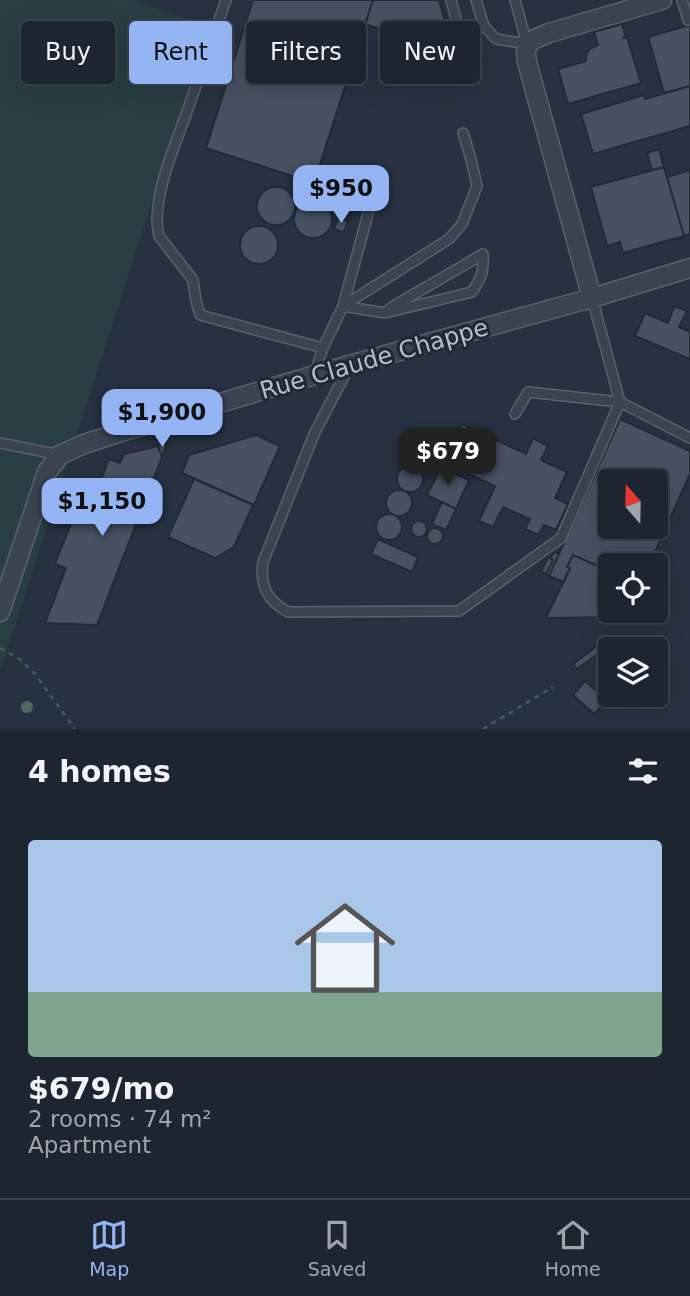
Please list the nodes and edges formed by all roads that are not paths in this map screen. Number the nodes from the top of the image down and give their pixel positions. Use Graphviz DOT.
graph roads {
  1 [pos="226,0"];
  2 [pos="451,0"];
  3 [pos="476,0"];
  4 [pos="515,0"];
  5 [pos="662,0"];
  6 [pos="682,0"];
  7 [pos="688,20"];
  8 [pos="457,21"];
  9 [pos="527,44"];
  10 [pos="463,133"];
  11 [pos="375,188"];
  12 [pos="690,268"];
  13 [pos="592,298"];
  14 [pos="343,306"];
  15 [pos="385,313"];
  16 [pos="323,348"];
  17 [pos="349,365"];
  18 [pos="314,376"];
  19 [pos="621,402"];
  20 [pos="515,414"];
  21 [pos="690,438"];
  22 [pos="0,443"];
  23 [pos="60,455"];
  24 [pos="0,611"];
  1 -- 16 [label="lane"];
  2 -- 8 [label="lane"];
  3 -- 9 [label="lane"];
  4 -- 9 [label="lane"];
  5 -- 9 [label="street"];
  6 -- 7 [label="lane"];
  9 -- 13 [label="street"];
  10 -- 14 [label="lane"];
  11 -- 14 [label="lane"];
  12 -- 13 [label="street, Rue Claude Chappe"];
  13 -- 17 [label="street, Rue Claude Chappe"];
  13 -- 19 [label="lane"];
  14 -- 15 [label="lane"];
  14 -- 16 [label="lane"];
  15 -- 15 [label="lane"];
  16 -- 18 [label="lane"];
  17 -- 18 [label="street, Rue Claude Chappe"];
  17 -- 19 [label="lane"];
  18 -- 23 [label="street, Rue Claude Chappe"];
  19 -- 20 [label="lane"];
  19 -- 21 [label="lane"];
  22 -- 23 [label="lane"];
  23 -- 24 [label="street"];
}
